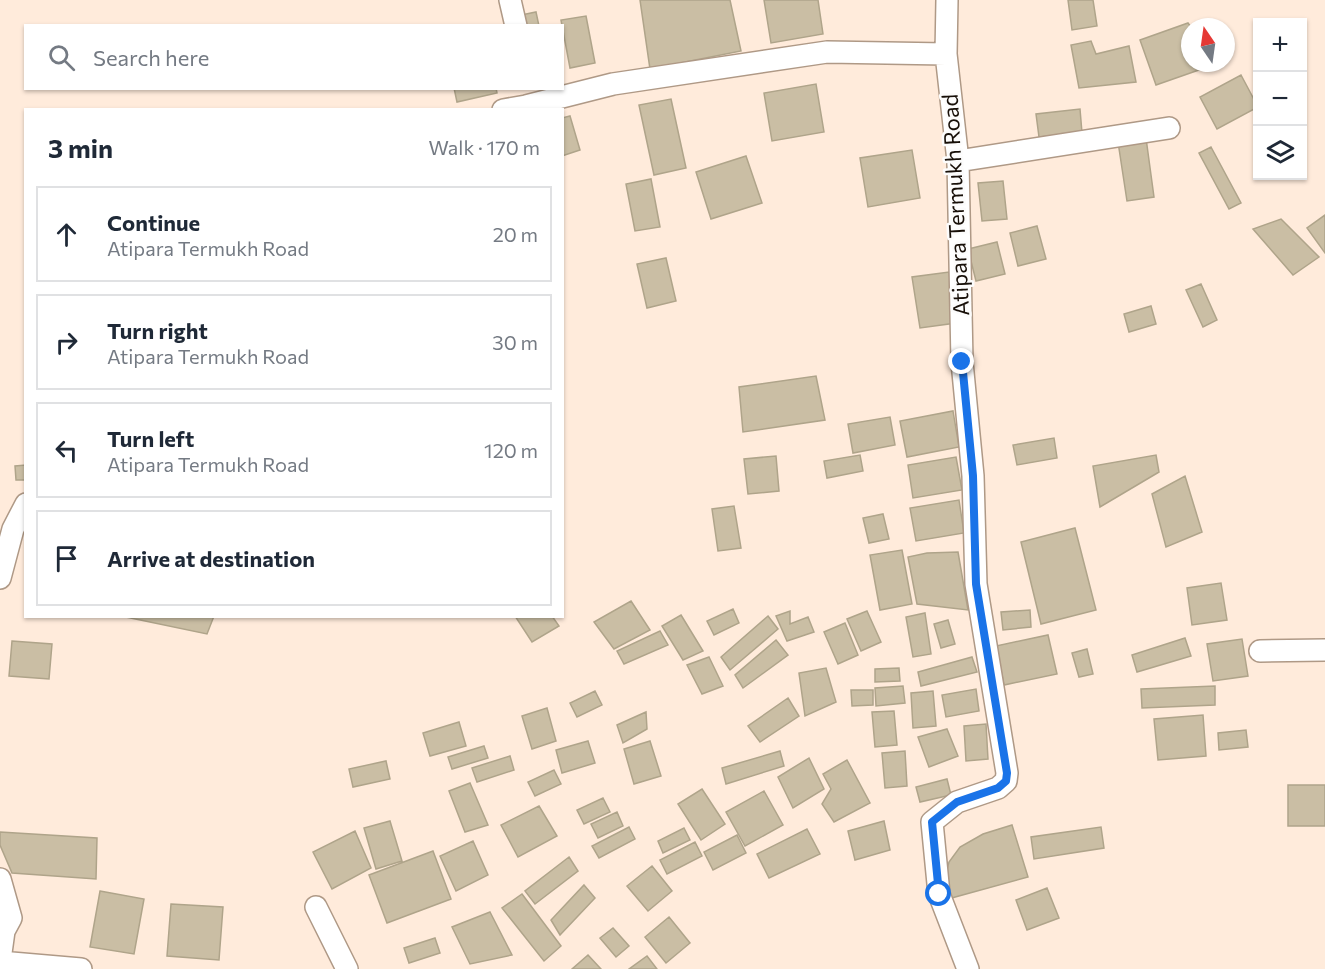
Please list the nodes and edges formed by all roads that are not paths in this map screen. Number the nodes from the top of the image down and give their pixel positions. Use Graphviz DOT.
graph roads {
  1 [pos="510,0"];
  2 [pos="947,0"];
  3 [pos="516,24"];
  4 [pos="946,54"];
  5 [pos="534,96"];
  6 [pos="514,108"];
  7 [pos="1169,128"];
  8 [pos="958,161"];
  9 [pos="24,508"];
  10 [pos="0,578"];
  11 [pos="1325,650"];
  12 [pos="1260,651"];
  13 [pos="0,879"];
  14 [pos="316,907"];
  15 [pos="0,961"];
  16 [pos="81,969"];
  17 [pos="347,969"];
  18 [pos="968,969"];
  1 -- 3 [label="street"];
  2 -- 4 [label="street, Atipara Termukh Road"];
  4 -- 5 [label="street"];
  4 -- 8 [label="street, Atipara Termukh Road"];
  5 -- 6 [label="street"];
  7 -- 8 [label="street"];
  8 -- 18 [label="street, Atipara Termukh Road"];
  9 -- 10 [label="street"];
  11 -- 12 [label="street"];
  13 -- 15 [label="street"];
  14 -- 17 [label="street"];
  15 -- 16 [label="street"];
}
